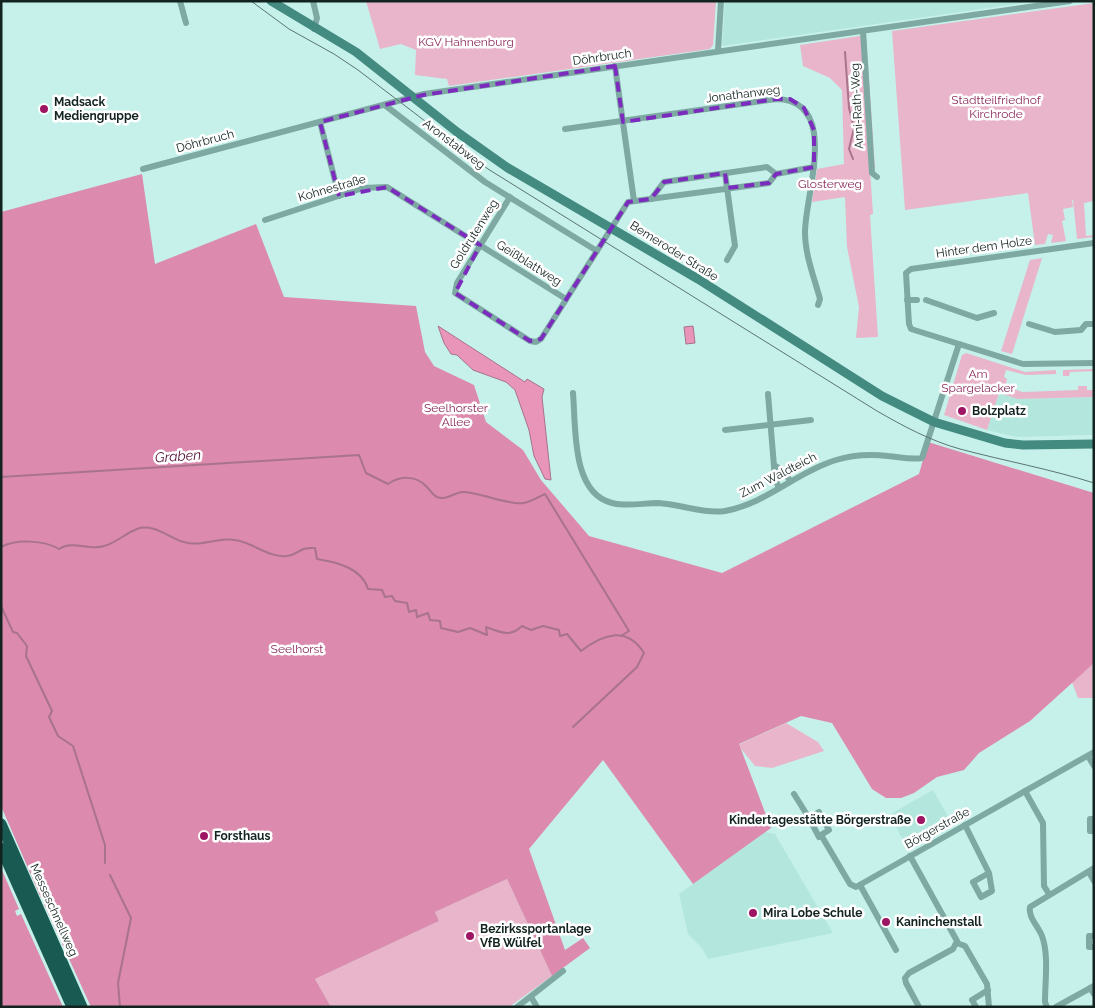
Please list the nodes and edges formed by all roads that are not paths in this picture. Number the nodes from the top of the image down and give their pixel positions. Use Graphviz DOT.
graph roads {
  1 [pos="180,1"];
  2 [pos="271,1"];
  3 [pos="313,1"];
  4 [pos="721,1"];
  5 [pos="1070,1"];
  6 [pos="186,23"];
  7 [pos="314,29"];
  8 [pos="864,31"];
  9 [pos="718,51"];
  10 [pos="615,66"];
  11 [pos="411,97"];
  12 [pos="386,106"];
  13 [pos="320,122"];
  14 [pos="623,122"];
  15 [pos="565,129"];
  16 [pos="814,167"];
  17 [pos="144,169"];
  18 [pos="725,173"];
  19 [pos="776,174"];
  20 [pos="877,177"];
  21 [pos="727,188"];
  22 [pos="339,196"];
  23 [pos="510,197"];
  24 [pos="651,199"];
  25 [pos="634,201"];
  26 [pos="265,220"];
  27 [pos="611,228"];
  28 [pos="1094,243"];
  29 [pos="480,245"];
  30 [pos="597,250"];
  31 [pos="726,260"];
  32 [pos="566,299"];
  33 [pos="907,300"];
  34 [pos="917,300"];
  35 [pos="926,300"];
  36 [pos="818,305"];
  37 [pos="994,313"];
  38 [pos="1029,324"];
  39 [pos="1094,324"];
  40 [pos="959,344"];
  41 [pos="1094,363"];
  42 [pos="573,393"];
  43 [pos="768,394"];
  44 [pos="811,420"];
  45 [pos="934,422"];
  46 [pos="770,425"];
  47 [pos="725,430"];
  48 [pos="1094,444"];
  49 [pos="774,466"];
  50 [pos="790,481"];
  51 [pos="779,488"];
  52 [pos="1091,754"];
  53 [pos="1094,766"];
  54 [pos="1025,791"];
  55 [pos="794,794"];
  56 [pos="808,818"];
  57 [pos="1094,819"];
  58 [pos="1,824"];
  59 [pos="964,825"];
  60 [pos="1094,831"];
  61 [pos="821,835"];
  62 [pos="1,848"];
  63 [pos="910,856"];
  64 [pos="1091,870"];
  65 [pos="989,873"];
  66 [pos="1094,881"];
  67 [pos="860,885"];
  68 [pos="1049,894"];
  69 [pos="1094,936"];
  70 [pos="957,943"];
  71 [pos="1094,947"];
  72 [pos="896,950"];
  73 [pos="563,971"];
  74 [pos="1092,987"];
  75 [pos="988,990"];
  76 [pos="1094,994"];
  77 [pos="531,997"];
  78 [pos="72,1007"];
  79 [pos="82,1007"];
  80 [pos="517,1007"];
  81 [pos="537,1007"];
  82 [pos="919,1007"];
  83 [pos="976,1007"];
  84 [pos="989,1007"];
  85 [pos="1048,1007"];
  86 [pos="1056,1007"];
  1 -- 6 [label="street"];
  2 -- 7 [label="main road, Bemeroder Straße"];
  3 -- 7 [label="street"];
  4 -- 9 [label="street"];
  5 -- 8 [label="street, Döhrbruch"];
  7 -- 11 [label="main road, Bemeroder Straße"];
  8 -- 9 [label="street, Döhrbruch"];
  8 -- 20 [label="street, Anni-Rath-Weg"];
  9 -- 10 [label="street, Döhrbruch"];
  10 -- 11 [label="street, Döhrbruch"];
  10 -- 14 [label="street"];
  11 -- 12 [label="street, Döhrbruch"];
  11 -- 27 [label="main road, Bemeroder Straße"];
  12 -- 13 [label="street, Döhrbruch"];
  12 -- 23 [label="street, Aronstabweg"];
  13 -- 17 [label="street, Döhrbruch"];
  13 -- 22 [label="street"];
  14 -- 15 [label="street"];
  14 -- 16 [label="street, Jonathanweg"];
  14 -- 25 [label="street"];
  16 -- 19 [label="street"];
  16 -- 36 [label="street"];
  18 -- 19 [label="street"];
  18 -- 21 [label="street"];
  18 -- 24 [label="street"];
  19 -- 21 [label="street"];
  21 -- 24 [label="street"];
  21 -- 31 [label="street"];
  22 -- 26 [label="street, Kohnestraße"];
  22 -- 29 [label="street, Kohnestraße"];
  23 -- 29 [label="street, Goldrutenweg"];
  23 -- 30 [label="street, Goldrutenweg"];
  24 -- 25 [label="street"];
  25 -- 27 [label="street"];
  27 -- 30 [label="street"];
  27 -- 45 [label="main road, Bemeroder Straße"];
  28 -- 33 [label="street, Hinter dem Holze"];
  29 -- 32 [label="street, Geißblattweg"];
  29 -- 32 [label="street, Goldrutenweg"];
  30 -- 32 [label="street"];
  33 -- 34 [label="street"];
  33 -- 40 [label="street, Hinter dem Holze"];
  35 -- 37 [label="street"];
  38 -- 39 [label="street"];
  40 -- 41 [label="street, Hinter dem Holze"];
  40 -- 45 [label="street"];
  42 -- 51 [label="street, Zum Waldteich"];
  43 -- 46 [label="street"];
  44 -- 46 [label="street"];
  45 -- 48 [label="main road, Bemeroder Straße"];
  45 -- 50 [label="street, Zum Waldteich"];
  46 -- 47 [label="street"];
  46 -- 49 [label="street"];
  49 -- 50 [label="street"];
  49 -- 51 [label="street"];
  50 -- 51 [label="street, Zum Waldteich"];
  52 -- 53 [label="street"];
  52 -- 54 [label="street, Börgerstraße"];
  54 -- 59 [label="street, Börgerstraße"];
  54 -- 68 [label="street"];
  55 -- 56 [label="street"];
  56 -- 61 [label="street"];
  56 -- 61 [label="street"];
  57 -- 60 [label="street"];
  58 -- 79 [label="highway, Messeschnellweg"];
  59 -- 63 [label="street, Börgerstraße"];
  59 -- 65 [label="street"];
  61 -- 67 [label="street"];
  62 -- 78 [label="highway, Messeschnellweg"];
  63 -- 67 [label="street, Börgerstraße"];
  63 -- 70 [label="street"];
  64 -- 66 [label="street"];
  64 -- 68 [label="street"];
  67 -- 72 [label="street"];
  68 -- 85 [label="street"];
  69 -- 71 [label="street"];
  70 -- 75 [label="street"];
  70 -- 82 [label="street"];
  73 -- 77 [label="street"];
  74 -- 76 [label="street"];
  74 -- 86 [label="street"];
  75 -- 83 [label="street"];
  75 -- 84 [label="street"];
  77 -- 80 [label="street"];
  77 -- 81 [label="street"];
}
